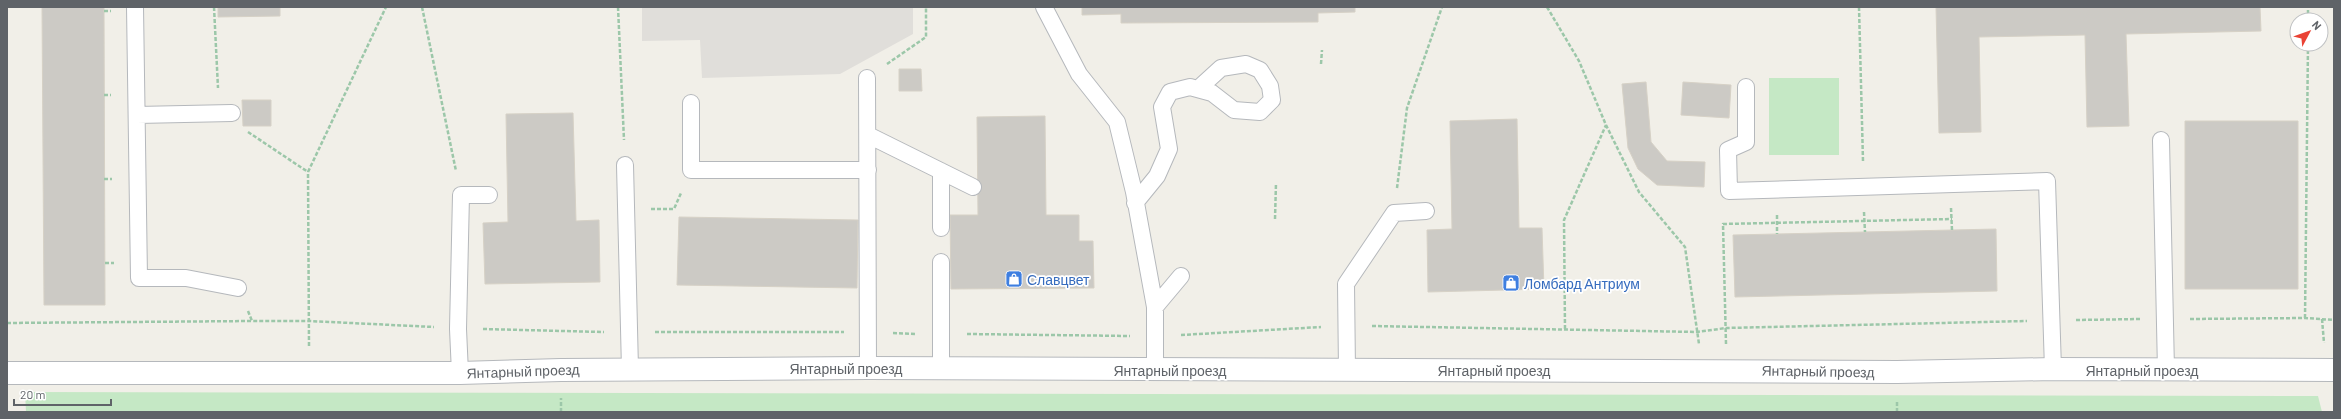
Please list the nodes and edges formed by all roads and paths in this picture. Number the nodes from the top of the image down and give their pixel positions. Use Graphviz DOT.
graph roads {
  1 [pos="135,7"];
  2 [pos="214,7"];
  3 [pos="386,7"];
  4 [pos="422,7"];
  5 [pos="618,7"];
  6 [pos="926,7"];
  7 [pos="1044,7"];
  8 [pos="1442,7"];
  9 [pos="1547,7"];
  10 [pos="1859,7"];
  11 [pos="1322,50"];
  12 [pos="2308,52"];
  13 [pos="1321,64"];
  14 [pos="868,78"];
  15 [pos="1746,87"];
  16 [pos="1198,89"];
  17 [pos="691,103"];
  18 [pos="225,113"];
  19 [pos="137,115"];
  20 [pos="1606,125"];
  21 [pos="868,135"];
  22 [pos="2161,140"];
  23 [pos="625,165"];
  24 [pos="691,170"];
  25 [pos="868,170"];
  26 [pos="941,171"];
  27 [pos="308,172"];
  28 [pos="1276,183"];
  29 [pos="1863,186"];
  30 [pos="974,187"];
  31 [pos="461,195"];
  32 [pos="489,195"];
  33 [pos="1135,203"];
  34 [pos="626,209"];
  35 [pos="1426,211"];
  36 [pos="1394,213"];
  37 [pos="1952,219"];
  38 [pos="1275,220"];
  39 [pos="941,228"];
  40 [pos="941,262"];
  41 [pos="1181,276"];
  42 [pos="238,288"];
  43 [pos="1155,307"];
  44 [pos="2305,318"];
  45 [pos="2165,319"];
  46 [pos="2322,319"];
  47 [pos="2051,320"];
  48 [pos="2334,320"];
  49 [pos="252,321"];
  50 [pos="309,321"];
  51 [pos="7,323"];
  52 [pos="1346,326"];
  53 [pos="1726,328"];
  54 [pos="458,329"];
  55 [pos="1565,329"];
  56 [pos="629,332"];
  57 [pos="869,332"];
  58 [pos="1697,332"];
  59 [pos="941,334"];
  60 [pos="1155,337"];
  61 [pos="2324,345"];
  62 [pos="868,368"];
  63 [pos="941,368"];
  64 [pos="630,369"];
  65 [pos="2053,369"];
  66 [pos="1155,370"];
  67 [pos="1703,370"];
  68 [pos="1727,370"];
  69 [pos="2166,370"];
  70 [pos="2334,370"];
  71 [pos="1347,371"];
  72 [pos="309,372"];
  73 [pos="7,373"];
  74 [pos="460,373"];
  1 -- 19 [label="lane"];
  2 -- 18 [label="path"];
  3 -- 27 [label="path"];
  4 -- 31 [label="path"];
  5 -- 23 [label="path"];
  6 -- 14 [label="path"];
  7 -- 33 [label="lane"];
  8 -- 36 [label="path"];
  9 -- 20 [label="path"];
  10 -- 29 [label="path"];
  11 -- 13 [label="path"];
  12 -- 44 [label="path"];
  14 -- 21 [label="lane"];
  15 -- 29 [label="lane"];
  16 -- 33 [label="lane"];
  17 -- 24 [label="lane"];
  18 -- 19 [label="lane"];
  18 -- 27 [label="path"];
  19 -- 42 [label="lane"];
  20 -- 55 [label="path"];
  20 -- 58 [label="path"];
  21 -- 25 [label="lane"];
  21 -- 26 [label="lane"];
  22 -- 45 [label="lane"];
  23 -- 34 [label="lane"];
  24 -- 25 [label="lane"];
  24 -- 34 [label="path"];
  25 -- 57 [label="lane"];
  26 -- 30 [label="lane"];
  26 -- 39 [label="lane"];
  27 -- 50 [label="path"];
  28 -- 38 [label="path"];
  29 -- 47 [label="lane"];
  31 -- 32 [label="lane"];
  31 -- 54 [label="lane"];
  33 -- 43 [label="lane"];
  34 -- 56 [label="lane"];
  35 -- 36 [label="lane"];
  36 -- 52 [label="lane"];
  37 -- 53 [label="path"];
  40 -- 59 [label="lane"];
  41 -- 43 [label="lane"];
  42 -- 49 [label="path"];
  43 -- 60 [label="lane"];
  44 -- 45 [label="path"];
  44 -- 46 [label="path"];
  45 -- 47 [label="path"];
  45 -- 69 [label="lane"];
  46 -- 48 [label="path"];
  46 -- 61 [label="path"];
  47 -- 53 [label="path"];
  47 -- 65 [label="lane"];
  49 -- 50 [label="path"];
  49 -- 51 [label="path"];
  50 -- 54 [label="path"];
  50 -- 72 [label="path"];
  52 -- 55 [label="path"];
  52 -- 60 [label="path"];
  52 -- 71 [label="lane"];
  53 -- 58 [label="path"];
  53 -- 68 [label="path"];
  54 -- 56 [label="path"];
  54 -- 74 [label="lane"];
  55 -- 58 [label="path"];
  56 -- 57 [label="path"];
  56 -- 64 [label="lane"];
  57 -- 59 [label="path"];
  57 -- 62 [label="lane"];
  58 -- 67 [label="path"];
  59 -- 60 [label="path"];
  59 -- 63 [label="lane"];
  60 -- 66 [label="lane"];
  62 -- 63 [label="street, Янтарный проезд"];
  62 -- 64 [label="street, Янтарный проезд"];
  63 -- 66 [label="street, Янтарный проезд"];
  64 -- 74 [label="street, Янтарный проезд"];
  65 -- 68 [label="street, Янтарный проезд"];
  65 -- 69 [label="street, Янтарный проезд"];
  66 -- 71 [label="street, Янтарный проезд"];
  67 -- 68 [label="street, Янтарный проезд"];
  67 -- 71 [label="street, Янтарный проезд"];
  69 -- 70 [label="street, Янтарный проезд"];
  72 -- 73 [label="street, Янтарный проезд"];
  72 -- 74 [label="street, Янтарный проезд"];
}
